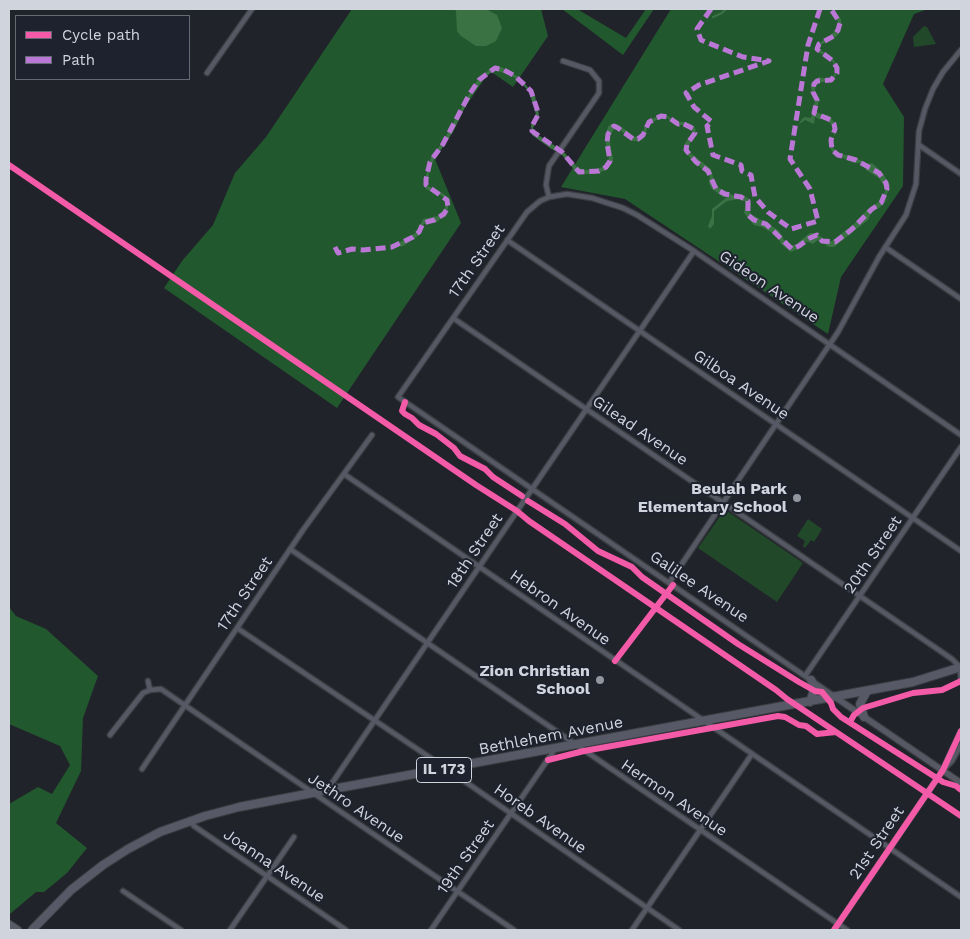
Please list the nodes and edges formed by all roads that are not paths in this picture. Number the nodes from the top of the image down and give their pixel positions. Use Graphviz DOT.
graph roads {
  1 [pos="252,9"];
  2 [pos="961,50"];
  3 [pos="563,61"];
  4 [pos="207,73"];
  5 [pos="918,145"];
  6 [pos="961,174"];
  7 [pos="548,197"];
  8 [pos="507,240"];
  9 [pos="885,247"];
  10 [pos="694,251"];
  11 [pos="961,299"];
  12 [pos="453,318"];
  13 [pos="640,331"];
  14 [pos="830,344"];
  15 [pos="586,409"];
  16 [pos="422,413"];
  17 [pos="776,424"];
  18 [pos="372,435"];
  19 [pos="961,435"];
  20 [pos="961,447"];
  21 [pos="344,474"];
  22 [pos="532,488"];
  23 [pos="723,503"];
  24 [pos="913,518"];
  25 [pos="290,549"];
  26 [pos="961,551"];
  27 [pos="479,567"];
  28 [pos="669,583"];
  29 [pos="860,596"];
  30 [pos="237,628"];
  31 [pos="427,644"];
  32 [pos="961,668"];
  33 [pos="808,678"];
  34 [pos="961,680"];
  35 [pos="148,681"];
  36 [pos="150,690"];
  37 [pos="867,691"];
  38 [pos="835,697"];
  39 [pos="810,702"];
  40 [pos="184,706"];
  41 [pos="864,717"];
  42 [pos="374,720"];
  43 [pos="704,721"];
  44 [pos="961,731"];
  45 [pos="110,735"];
  46 [pos="575,745"];
  47 [pos="961,745"];
  48 [pos="555,749"];
  49 [pos="752,754"];
  50 [pos="142,769"];
  51 [pos="447,769"];
  52 [pos="943,770"];
  53 [pos="961,783"];
  54 [pos="327,790"];
  55 [pos="313,793"];
  56 [pos="511,815"];
  57 [pos="190,820"];
  58 [pos="700,830"];
  59 [pos="294,836"];
  60 [pos="890,848"];
  61 [pos="267,876"];
  62 [pos="124,891"];
  63 [pos="458,892"];
  64 [pos="961,897"];
  65 [pos="647,908"];
  66 [pos="9,924"];
  67 [pos="838,924"];
  68 [pos="18,930"];
  69 [pos="32,930"];
  70 [pos="181,930"];
  71 [pos="230,930"];
  72 [pos="346,930"];
  73 [pos="431,930"];
  74 [pos="514,930"];
  75 [pos="632,930"];
  76 [pos="679,930"];
  77 [pos="834,930"];
  78 [pos="846,930"];
  1 -- 4 [label="street"];
  2 -- 5 [label="street"];
  3 -- 7 [label="street"];
  5 -- 6 [label="street"];
  5 -- 9 [label="street"];
  7 -- 8 [label="street, 17th Street"];
  7 -- 10 [label="street, Gideon Avenue"];
  8 -- 12 [label="street, 17th Street"];
  8 -- 13 [label="street, Gilboa Avenue"];
  9 -- 11 [label="street"];
  9 -- 14 [label="street"];
  10 -- 13 [label="street, 18th Street"];
  10 -- 14 [label="street, Gideon Avenue"];
  12 -- 15 [label="street, Gilead Avenue"];
  12 -- 16 [label="street, 17th Street"];
  13 -- 15 [label="street, 18th Street"];
  13 -- 17 [label="street, Gilboa Avenue"];
  14 -- 17 [label="street"];
  14 -- 19 [label="street, Gideon Avenue"];
  15 -- 22 [label="street, 18th Street"];
  15 -- 23 [label="street, Gilead Avenue"];
  16 -- 22 [label="street, Galilee Avenue"];
  17 -- 23 [label="street"];
  17 -- 24 [label="street, Gilboa Avenue"];
  18 -- 21 [label="street, 17th Street"];
  20 -- 24 [label="street, 20th Street"];
  21 -- 25 [label="street, 17th Street"];
  21 -- 27 [label="street, Hebron Avenue"];
  22 -- 27 [label="street, 18th Street"];
  22 -- 28 [label="street, Galilee Avenue"];
  23 -- 28 [label="street"];
  23 -- 29 [label="street, Gilead Avenue"];
  24 -- 26 [label="street, Gilboa Avenue"];
  24 -- 29 [label="street, 20th Street"];
  25 -- 30 [label="street, 17th Street"];
  25 -- 31 [label="street, Hermon Avenue"];
  27 -- 31 [label="street, 18th Street"];
  27 -- 43 [label="street, Hebron Avenue"];
  28 -- 33 [label="street, Galilee Avenue"];
  29 -- 32 [label="street, Gilead Avenue"];
  29 -- 33 [label="street, 20th Street"];
  30 -- 40 [label="street, 17th Street"];
  30 -- 42 [label="street, Horeb Avenue"];
  31 -- 42 [label="street, 18th Street"];
  31 -- 46 [label="street, Hermon Avenue"];
  32 -- 34 [label="street"];
  32 -- 37 [label="main road, Bethlehem Avenue / IL 173"];
  33 -- 38 [label="street, Galilee Avenue"];
  33 -- 39 [label="main road"];
  35 -- 36 [label="street"];
  36 -- 40 [label="street, Jethro Avenue"];
  36 -- 45 [label="street"];
  37 -- 38 [label="main road, Bethlehem Avenue / IL 173"];
  37 -- 41 [label="main road"];
  38 -- 39 [label="main road, Bethlehem Avenue / IL 173"];
  38 -- 41 [label="street, Galilee Avenue"];
  39 -- 43 [label="main road, Bethlehem Avenue / IL 173"];
  40 -- 50 [label="street, 17th Street"];
  40 -- 55 [label="street, Jethro Avenue"];
  41 -- 52 [label="street, Galilee Avenue"];
  42 -- 51 [label="street, Horeb Avenue"];
  42 -- 54 [label="street, 18th Street"];
  43 -- 46 [label="main road, Bethlehem Avenue / IL 173"];
  43 -- 49 [label="street, Hebron Avenue"];
  44 -- 52 [label="street, 21st Street"];
  46 -- 48 [label="main road, Bethlehem Avenue / IL 173"];
  46 -- 58 [label="street, Hermon Avenue"];
  47 -- 52 [label="street, 21st Street"];
  48 -- 51 [label="main road, Bethlehem Avenue / IL 173"];
  48 -- 56 [label="street, 19th Street"];
  49 -- 58 [label="street"];
  49 -- 60 [label="street, Hebron Avenue"];
  51 -- 54 [label="main road, Bethlehem Avenue / IL 173"];
  51 -- 56 [label="street, Horeb Avenue"];
  52 -- 53 [label="street, Galilee Avenue"];
  52 -- 60 [label="street, 21st Street"];
  54 -- 55 [label="main road, Bethlehem Avenue / IL 173"];
  55 -- 57 [label="main road, Bethlehem Avenue / IL 173"];
  55 -- 63 [label="street, Jethro Avenue"];
  56 -- 63 [label="street, 19th Street"];
  56 -- 65 [label="street, Horeb Avenue"];
  57 -- 61 [label="street, Joanna Avenue"];
  57 -- 69 [label="main road, Bethlehem Avenue / IL 173"];
  58 -- 65 [label="street"];
  58 -- 67 [label="street, Hermon Avenue"];
  59 -- 61 [label="street"];
  60 -- 64 [label="street, Hebron Avenue"];
  60 -- 67 [label="street, 21st Street"];
  61 -- 71 [label="street"];
  61 -- 72 [label="street, Joanna Avenue"];
  62 -- 70 [label="street"];
  63 -- 73 [label="street, 19th Street"];
  63 -- 74 [label="street, Jethro Avenue"];
  65 -- 75 [label="street"];
  65 -- 76 [label="street, Horeb Avenue"];
  66 -- 68 [label="main road"];
  67 -- 77 [label="street, 21st Street"];
  67 -- 78 [label="street, Hermon Avenue"];
}
